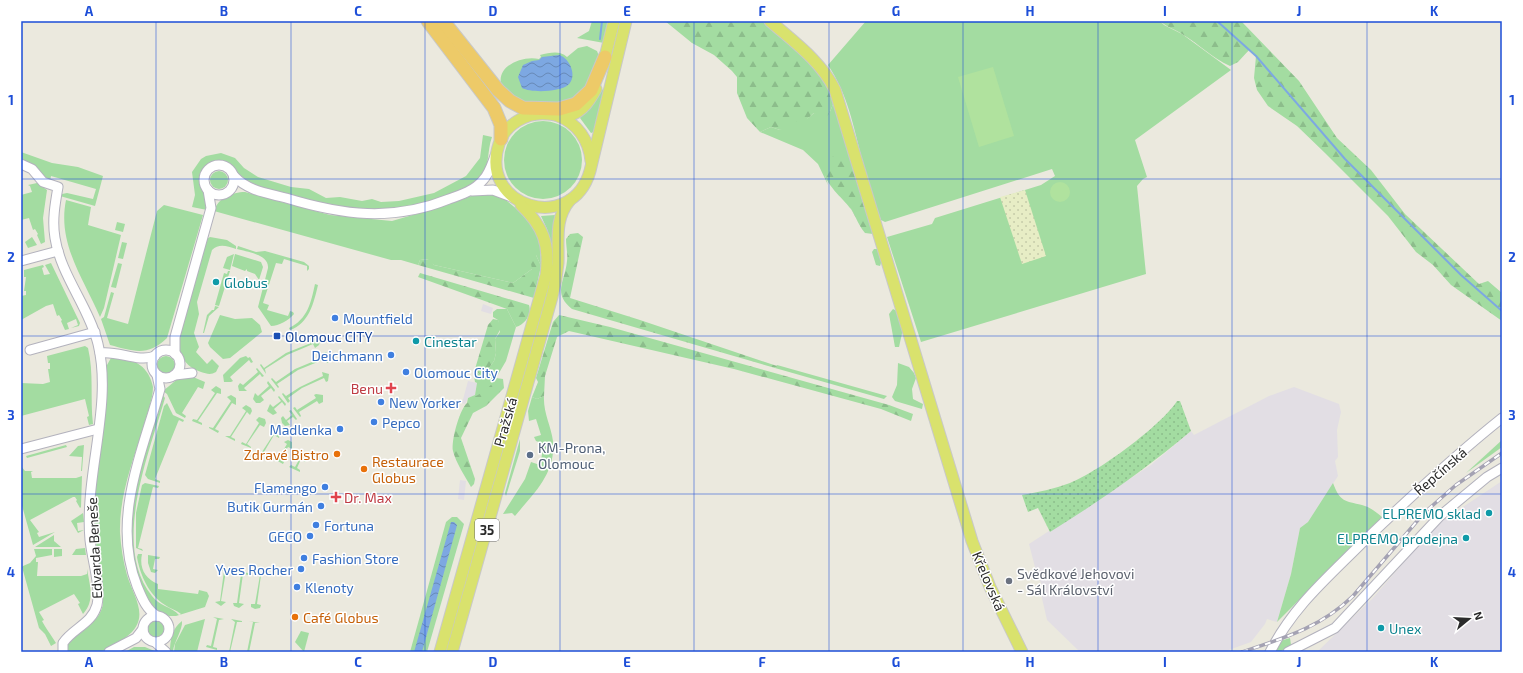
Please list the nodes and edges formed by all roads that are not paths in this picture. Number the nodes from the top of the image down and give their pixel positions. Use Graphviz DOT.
graph roads {
  1 [pos="428,21"];
  2 [pos="444,21"];
  3 [pos="614,21"];
  4 [pos="626,21"];
  5 [pos="770,21"];
  6 [pos="605,57"];
  7 [pos="490,81"];
  8 [pos="534,114"];
  9 [pos="556,116"];
  10 [pos="501,138"];
  11 [pos="496,155"];
  12 [pos="21,164"];
  13 [pos="590,171"];
  14 [pos="234,176"];
  15 [pos="246,187"];
  16 [pos="208,190"];
  17 [pos="226,193"];
  18 [pos="465,193"];
  19 [pos="515,199"];
  20 [pos="571,199"];
  21 [pos="211,208"];
  22 [pos="58,251"];
  23 [pos="21,261"];
  24 [pos="94,332"];
  25 [pos="174,337"];
  26 [pos="30,350"];
  27 [pos="100,353"];
  28 [pos="158,354"];
  29 [pos="178,358"];
  30 [pos="144,359"];
  31 [pos="155,371"];
  32 [pos="172,376"];
  33 [pos="160,388"];
  34 [pos="1502,418"];
  35 [pos="98,429"];
  36 [pos="21,449"];
  37 [pos="1502,468"];
  38 [pos="146,606"];
  39 [pos="157,616"];
  40 [pos="144,625"];
  41 [pos="134,639"];
  42 [pos="147,639"];
  43 [pos="63,652"];
  44 [pos="109,652"];
  45 [pos="440,652"];
  46 [pos="452,652"];
  47 [pos="1022,652"];
  48 [pos="1270,652"];
  49 [pos="1288,652"];
  1 -- 10 [label="highway"];
  2 -- 7 [label="highway"];
  3 -- 6 [label="main road"];
  4 -- 13 [label="main road"];
  5 -- 47 [label="main road, Křelovská"];
  6 -- 7 [label="highway"];
  6 -- 9 [label="main road"];
  7 -- 8 [label="highway"];
  8 -- 9 [label="main road"];
  8 -- 10 [label="main road"];
  9 -- 13 [label="main road"];
  10 -- 11 [label="main road"];
  11 -- 18 [label="street"];
  11 -- 19 [label="main road"];
  12 -- 22 [label="street, Edvarda Beneše"];
  13 -- 20 [label="main road"];
  14 -- 15 [label="street"];
  14 -- 16 [label="street"];
  14 -- 17 [label="street"];
  15 -- 17 [label="street"];
  15 -- 18 [label="street"];
  16 -- 17 [label="street"];
  16 -- 21 [label="street"];
  17 -- 21 [label="street"];
  18 -- 19 [label="street"];
  19 -- 20 [label="main road"];
  19 -- 45 [label="main road, Pražská / 35"];
  20 -- 46 [label="main road, Pražská / 35"];
  21 -- 25 [label="street"];
  22 -- 23 [label="street"];
  22 -- 24 [label="street, Edvarda Beneše"];
  24 -- 26 [label="street"];
  24 -- 27 [label="street, Edvarda Beneše"];
  25 -- 28 [label="street"];
  25 -- 29 [label="street"];
  27 -- 30 [label="street"];
  27 -- 35 [label="street, Edvarda Beneše"];
  28 -- 29 [label="street"];
  28 -- 30 [label="street"];
  28 -- 31 [label="street"];
  29 -- 32 [label="street"];
  29 -- 32 [label="street"];
  30 -- 31 [label="street"];
  31 -- 32 [label="street"];
  31 -- 33 [label="street"];
  32 -- 33 [label="street"];
  33 -- 38 [label="street"];
  34 -- 48 [label="street, Řepčínská"];
  35 -- 36 [label="street"];
  35 -- 43 [label="street, Edvarda Beneše"];
  37 -- 49 [label="street"];
  38 -- 39 [label="street"];
  38 -- 40 [label="street"];
  39 -- 40 [label="street"];
  39 -- 42 [label="street"];
  40 -- 41 [label="street"];
  40 -- 42 [label="street"];
  41 -- 42 [label="street"];
  41 -- 44 [label="street"];
}
